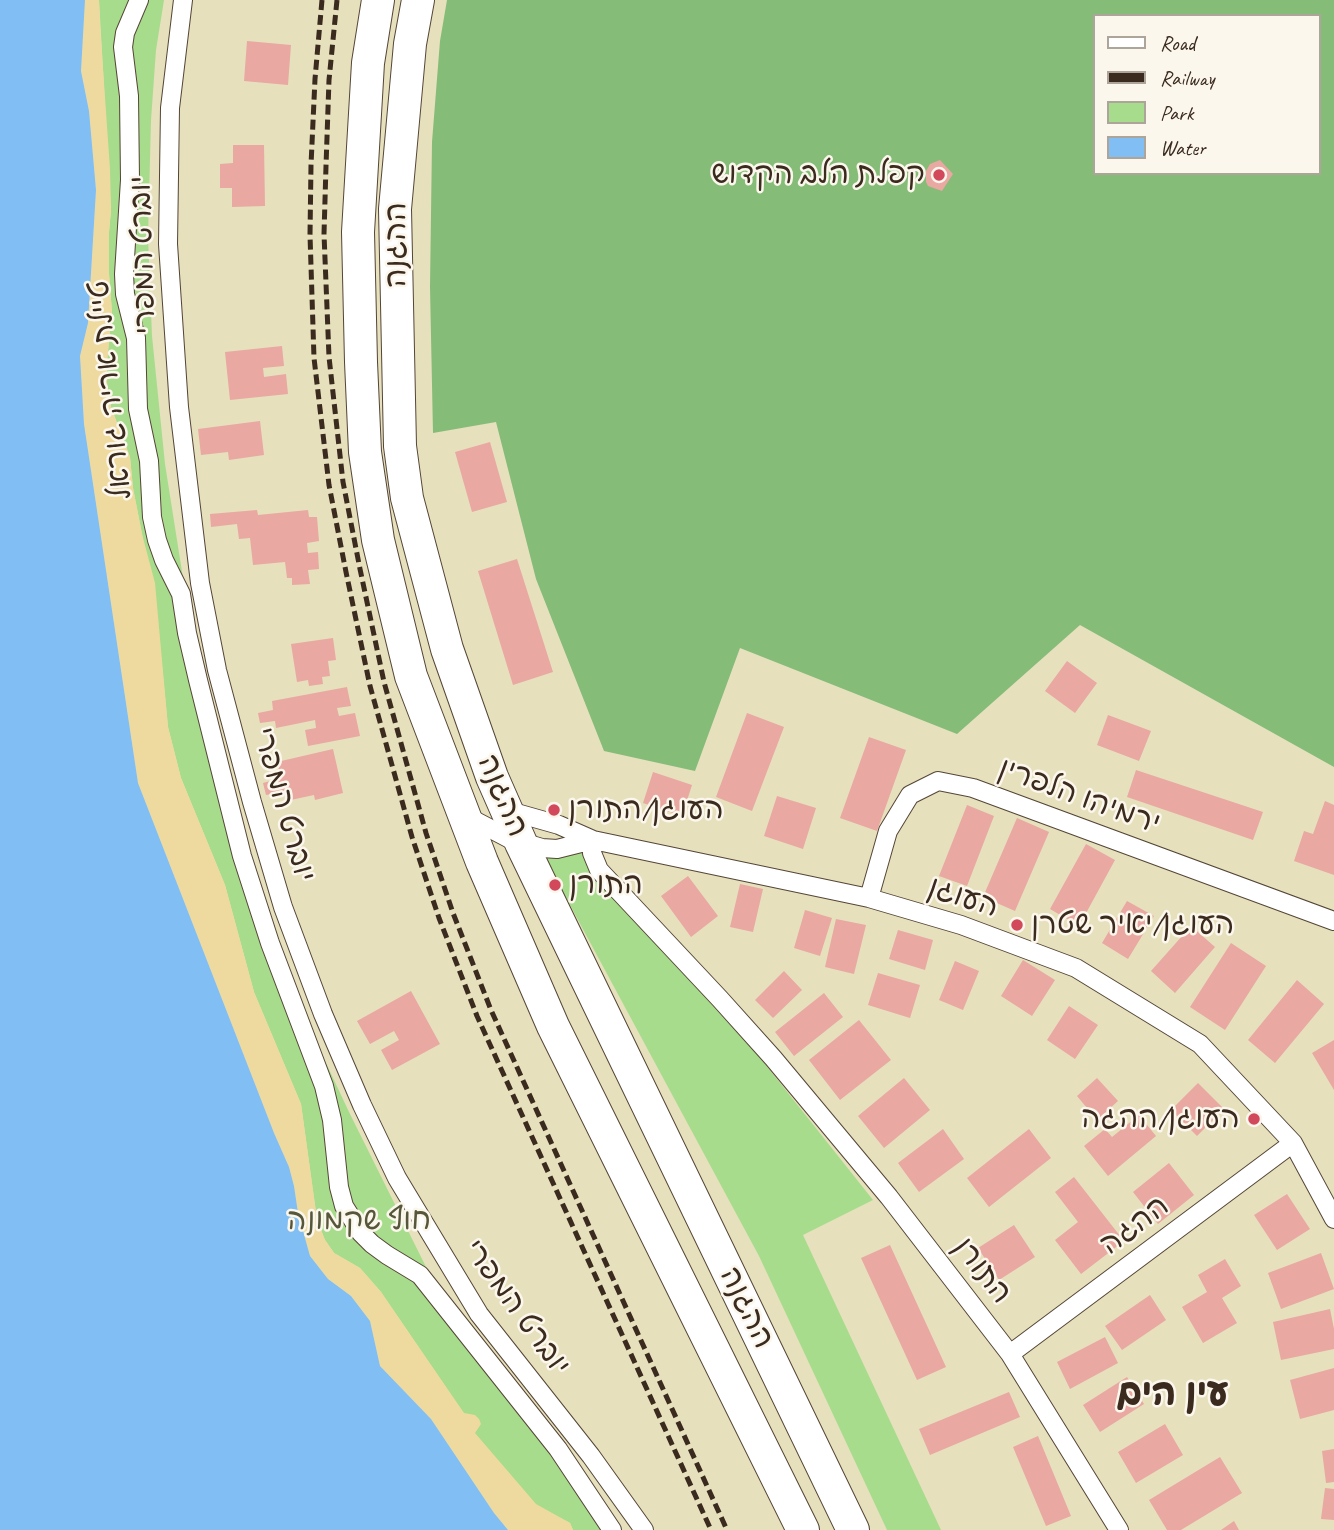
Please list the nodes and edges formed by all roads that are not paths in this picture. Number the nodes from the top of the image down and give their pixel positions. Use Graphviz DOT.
graph roads {
  1 [pos="139,0"];
  2 [pos="183,0"];
  3 [pos="378,0"];
  4 [pos="418,0"];
  5 [pos="506,810"];
  6 [pos="463,814"];
  7 [pos="593,840"];
  8 [pos="521,843"];
  9 [pos="869,898"];
  10 [pos="1334,921"];
  11 [pos="1293,1143"];
  12 [pos="1334,1219"];
  13 [pos="1010,1354"];
  14 [pos="612,1530"];
  15 [pos="644,1530"];
  16 [pos="803,1530"];
  17 [pos="853,1530"];
  18 [pos="1119,1530"];
  1 -- 14 [label="street, טיילת אריה גוראל"];
  2 -- 15 [label="street, יוברט המפרי"];
  3 -- 6 [label="highway, ההגנה"];
  4 -- 5 [label="highway, ההגנה"];
  5 -- 7 [label="street, העוגן"];
  5 -- 8 [label="highway, ההגנה"];
  6 -- 8 [label="street, העוגן"];
  6 -- 16 [label="highway, ההגנה"];
  7 -- 8 [label="street, העוגן"];
  7 -- 9 [label="street, העוגן"];
  7 -- 13 [label="street, התורן"];
  8 -- 17 [label="highway, ההגנה"];
  9 -- 10 [label="street, ירמיהו הלפרין"];
  9 -- 11 [label="street, העוגן"];
  11 -- 12 [label="street, העוגן"];
  11 -- 13 [label="street, ההגה"];
  13 -- 18 [label="street, התורן"];
}
